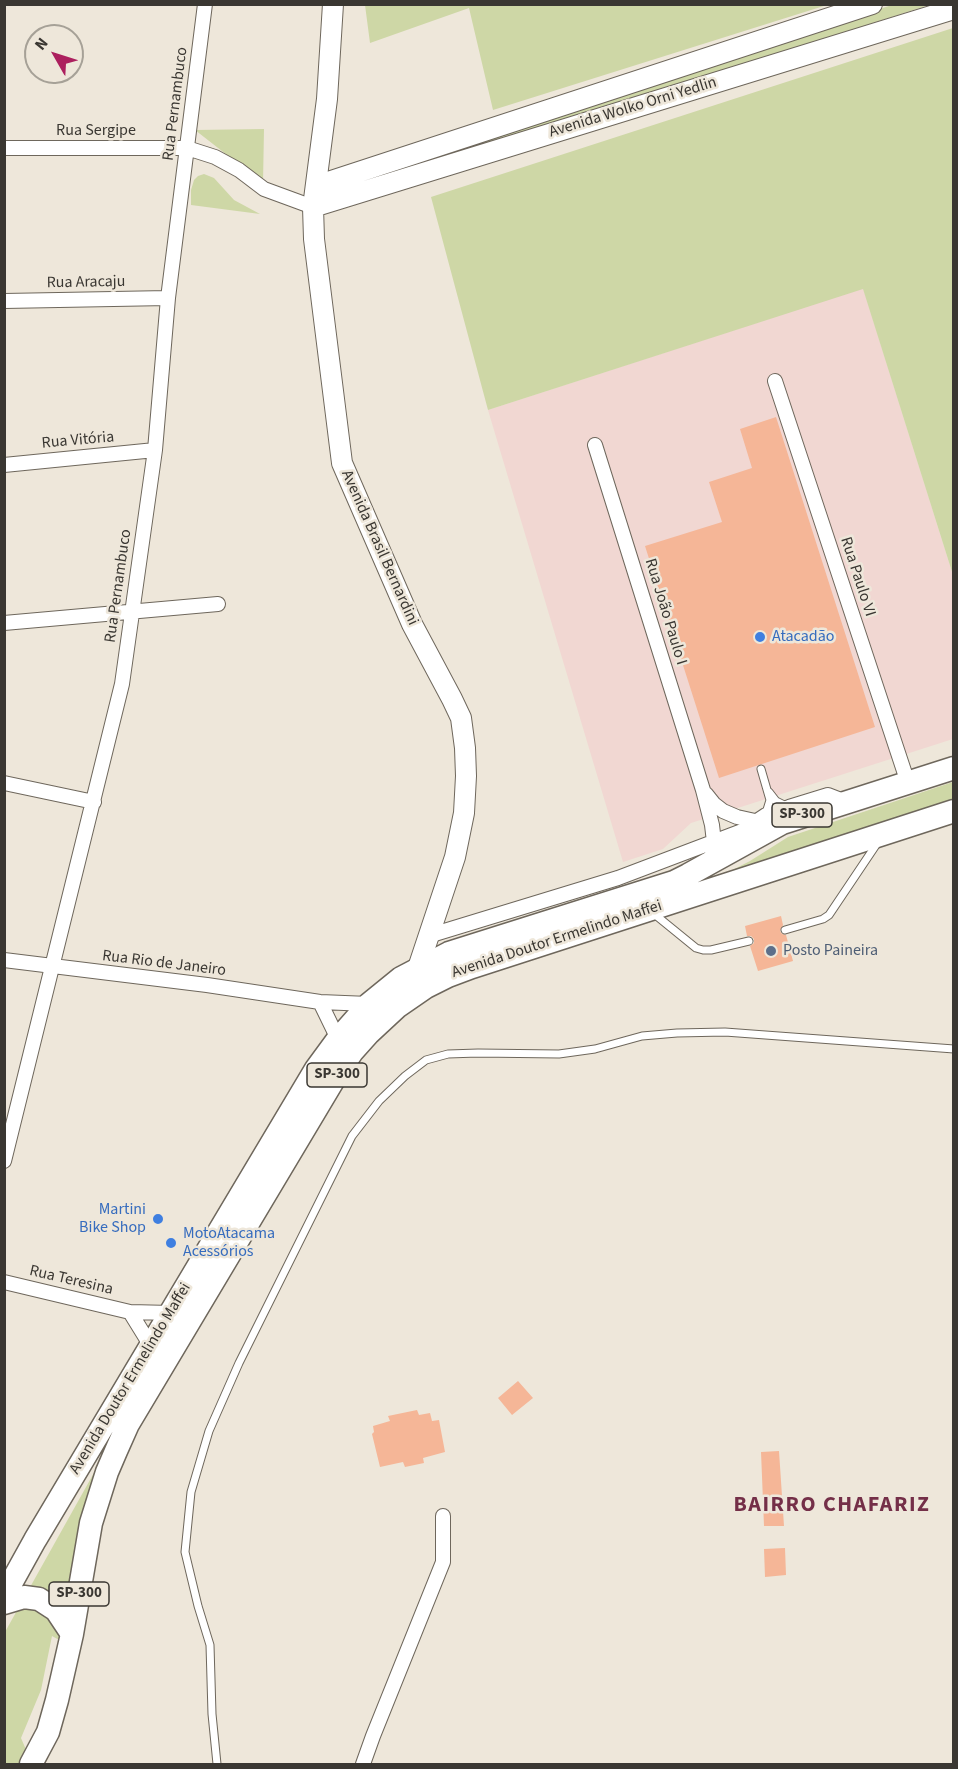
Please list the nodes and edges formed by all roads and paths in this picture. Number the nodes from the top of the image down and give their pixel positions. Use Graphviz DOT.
graph roads {
  1 [pos="205,4"];
  2 [pos="333,4"];
  3 [pos="872,4"];
  4 [pos="954,9"];
  5 [pos="4,147"];
  6 [pos="187,148"];
  7 [pos="316,186"];
  8 [pos="290,199"];
  9 [pos="313,207"];
  10 [pos="168,298"];
  11 [pos="4,301"];
  12 [pos="775,381"];
  13 [pos="595,445"];
  14 [pos="155,450"];
  15 [pos="4,465"];
  16 [pos="218,604"];
  17 [pos="131,612"];
  18 [pos="4,623"];
  19 [pos="954,768"];
  20 [pos="761,770"];
  21 [pos="4,783"];
  22 [pos="908,783"];
  23 [pos="703,790"];
  24 [pos="769,792"];
  25 [pos="94,802"];
  26 [pos="846,802"];
  27 [pos="789,807"];
  28 [pos="953,812"];
  29 [pos="760,818"];
  30 [pos="742,831"];
  31 [pos="882,834"];
  32 [pos="713,852"];
  33 [pos="649,909"];
  34 [pos="784,930"];
  35 [pos="429,936"];
  36 [pos="749,940"];
  37 [pos="4,960"];
  38 [pos="53,967"];
  39 [pos="418,968"];
  40 [pos="320,1002"];
  41 [pos="369,1004"];
  42 [pos="338,1039"];
  43 [pos="954,1050"];
  44 [pos="4,1161"];
  45 [pos="4,1282"];
  46 [pos="129,1312"];
  47 [pos="171,1312"];
  48 [pos="151,1346"];
  49 [pos="443,1516"];
  50 [pos="4,1596"];
  51 [pos="4,1603"];
  52 [pos="72,1634"];
  53 [pos="31,1764"];
  54 [pos="217,1764"];
  55 [pos="363,1764"];
  1 -- 6 [label="street, Rua Pernambuco"];
  2 -- 7 [label="street, Avenida Brasil Bernardini"];
  3 -- 7 [label="street, Avenida Wolko Orni Yedlin"];
  4 -- 9 [label="street, Avenida Wolko Orni Yedlin"];
  5 -- 6 [label="street, Rua Sergipe"];
  6 -- 8 [label="street, Rua Sergipe"];
  6 -- 10 [label="street, Rua Pernambuco"];
  7 -- 8 [label="street"];
  7 -- 9 [label="street, Avenida Brasil Bernardini"];
  8 -- 9 [label="street, Rua Sergipe"];
  9 -- 35 [label="street, Avenida Brasil Bernardini"];
  10 -- 11 [label="street, Rua Aracaju"];
  10 -- 14 [label="street, Rua Pernambuco"];
  12 -- 22 [label="street, Rua Paulo VI"];
  13 -- 23 [label="street, Rua João Paulo I"];
  14 -- 15 [label="street, Rua Vitória"];
  14 -- 17 [label="street, Rua Pernambuco"];
  16 -- 17 [label="street"];
  17 -- 18 [label="street"];
  17 -- 25 [label="street, Rua Pernambuco"];
  19 -- 22 [label="main road, Avenida Doutor Ermelindo Maffei / SP-300"];
  20 -- 24 [label="lane"];
  21 -- 25 [label="street"];
  22 -- 26 [label="main road, Avenida Doutor Ermelindo Maffei / SP-300"];
  23 -- 29 [label="street, Rua João Paulo I"];
  23 -- 32 [label="street, Rua João Paulo I"];
  24 -- 27 [label="lane"];
  24 -- 29 [label="lane"];
  25 -- 38 [label="street, Rua Pernambuco"];
  26 -- 27 [label="street"];
  26 -- 32 [label="main road, Avenida Doutor Ermelindo Maffei / SP-300"];
  27 -- 29 [label="street"];
  28 -- 31 [label="main road, Avenida Doutor Ermelindo Maffei / SP-300"];
  29 -- 30 [label="street"];
  30 -- 32 [label="street"];
  30 -- 32 [label="street"];
  31 -- 33 [label="main road, Avenida Doutor Ermelindo Maffei / SP-300"];
  31 -- 34 [label="lane"];
  32 -- 35 [label="street"];
  32 -- 39 [label="main road, Avenida Doutor Ermelindo Maffei / SP-300"];
  33 -- 36 [label="lane"];
  33 -- 52 [label="main road, Avenida Doutor Ermelindo Maffei / SP-300"];
  35 -- 39 [label="street, Avenida Brasil Bernardini"];
  37 -- 38 [label="street, Rua Rio de Janeiro"];
  38 -- 40 [label="street, Rua Rio de Janeiro"];
  38 -- 44 [label="street, Rua Pernambuco"];
  39 -- 41 [label="main road, Avenida Doutor Ermelindo Maffei / SP-300"];
  40 -- 41 [label="street, Rua Rio de Janeiro"];
  40 -- 42 [label="street"];
  41 -- 42 [label="main road, Avenida Doutor Ermelindo Maffei / SP-300"];
  42 -- 47 [label="main road, Avenida Doutor Ermelindo Maffei / SP-300"];
  43 -- 54 [label="lane"];
  45 -- 46 [label="street, Rua Teresina"];
  46 -- 47 [label="street, Rua Teresina"];
  46 -- 48 [label="street, Rua Teresina"];
  47 -- 48 [label="main road, Avenida Doutor Ermelindo Maffei / SP-300"];
  48 -- 50 [label="main road, Avenida Doutor Ermelindo Maffei / SP-300"];
  49 -- 55 [label="street"];
  51 -- 52 [label="main road"];
  52 -- 53 [label="main road, Avenida Doutor Ermelindo Maffei / SP-300"];
}
